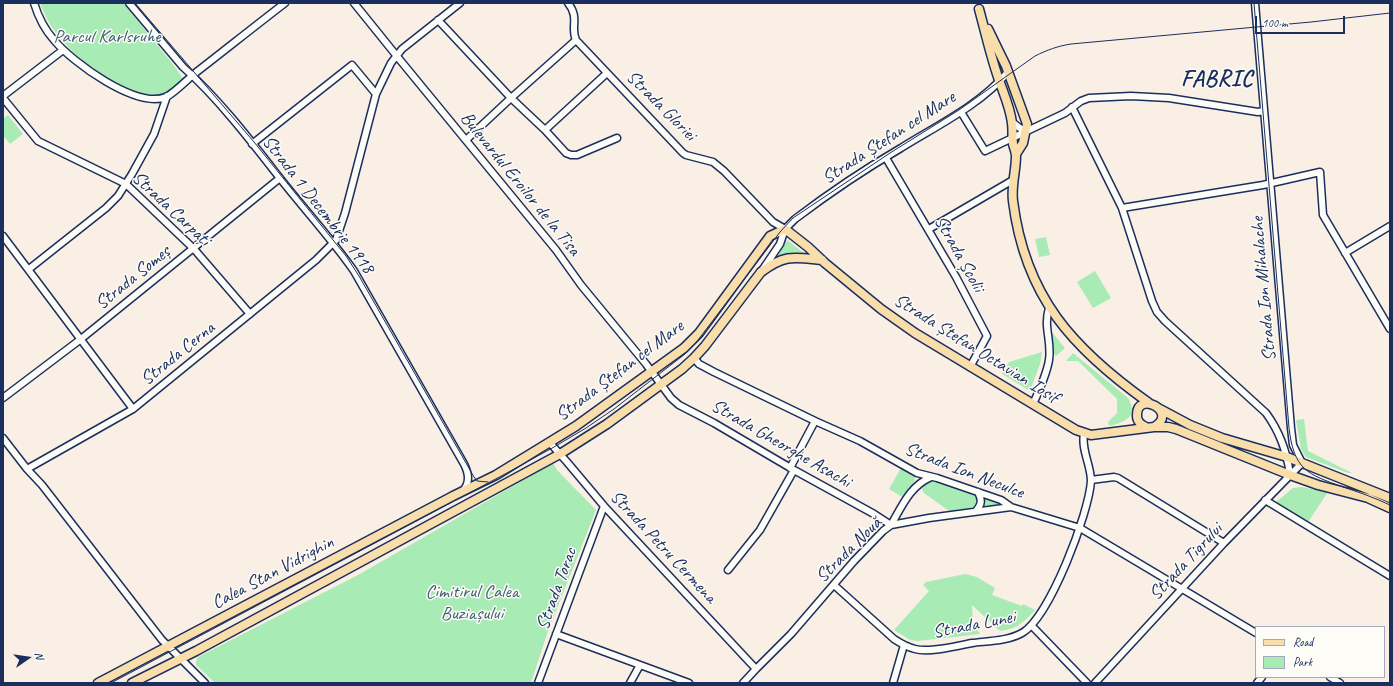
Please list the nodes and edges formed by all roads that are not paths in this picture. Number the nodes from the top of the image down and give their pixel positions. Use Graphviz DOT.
graph roads {
  1 [pos="34,3"];
  2 [pos="129,3"];
  3 [pos="285,3"];
  4 [pos="354,3"];
  5 [pos="460,3"];
  6 [pos="568,3"];
  7 [pos="1255,3"];
  8 [pos="978,6"];
  9 [pos="438,20"];
  10 [pos="576,40"];
  11 [pos="63,50"];
  12 [pos="396,55"];
  13 [pos="1008,72"];
  14 [pos="607,73"];
  15 [pos="193,75"];
  16 [pos="1000,81"];
  17 [pos="376,94"];
  18 [pos="167,96"];
  19 [pos="3,97"];
  20 [pos="511,98"];
  21 [pos="1072,107"];
  22 [pos="1264,111"];
  23 [pos="960,112"];
  24 [pos="1012,122"];
  25 [pos="545,130"];
  26 [pos="1025,132"];
  27 [pos="617,138"];
  28 [pos="1013,138"];
  29 [pos="466,140"];
  30 [pos="252,144"];
  31 [pos="1016,154"];
  32 [pos="886,158"];
  33 [pos="280,178"];
  34 [pos="1013,180"];
  35 [pos="1270,183"];
  36 [pos="126,184"];
  37 [pos="1122,208"];
  38 [pos="1390,226"];
  39 [pos="785,229"];
  40 [pos="929,230"];
  41 [pos="3,236"];
  42 [pos="334,243"];
  43 [pos="194,249"];
  44 [pos="1345,253"];
  45 [pos="822,260"];
  46 [pos="29,269"];
  47 [pos="761,272"];
  48 [pos="1049,308"];
  49 [pos="250,314"];
  50 [pos="1390,329"];
  51 [pos="81,340"];
  52 [pos="694,358"];
  53 [pos="970,367"];
  54 [pos="652,372"];
  55 [pos="660,385"];
  56 [pos="1132,391"];
  57 [pos="3,398"];
  58 [pos="1149,403"];
  59 [pos="1033,404"];
  60 [pos="133,409"];
  61 [pos="1160,409"];
  62 [pos="1137,413"];
  63 [pos="815,421"];
  64 [pos="1150,427"];
  65 [pos="1125,430"];
  66 [pos="1084,434"];
  67 [pos="3,438"];
  68 [pos="550,443"];
  69 [pos="560,454"];
  70 [pos="1287,457"];
  71 [pos="1302,463"];
  72 [pos="27,468"];
  73 [pos="792,469"];
  74 [pos="917,473"];
  75 [pos="1290,475"];
  76 [pos="931,477"];
  77 [pos="1091,480"];
  78 [pos="917,484"];
  79 [pos="463,491"];
  80 [pos="978,492"];
  81 [pos="480,497"];
  82 [pos="1390,498"];
  83 [pos="1265,500"];
  84 [pos="604,506"];
  85 [pos="1011,507"];
  86 [pos="1390,508"];
  87 [pos="976,511"];
  88 [pos="891,525"];
  89 [pos="1080,528"];
  90 [pos="1224,543"];
  91 [pos="728,570"];
  92 [pos="1390,576"];
  93 [pos="834,585"];
  94 [pos="1181,589"];
  95 [pos="1032,626"];
  96 [pos="1255,632"];
  97 [pos="556,634"];
  98 [pos="904,645"];
  99 [pos="168,647"];
  100 [pos="181,658"];
  101 [pos="640,665"];
  102 [pos="756,669"];
  103 [pos="98,683"];
  104 [pos="132,683"];
  105 [pos="205,683"];
  106 [pos="538,683"];
  107 [pos="630,683"];
  108 [pos="689,683"];
  109 [pos="744,683"];
  110 [pos="893,683"];
  111 [pos="1087,683"];
  112 [pos="1095,683"];
  1 -- 11 [label="street"];
  2 -- 15 [label="street, Strada 1 Decembrie 1918"];
  3 -- 15 [label="street"];
  4 -- 12 [label="street, Bulevardul Eroilor de la Tisa"];
  5 -- 9 [label="street"];
  6 -- 10 [label="street"];
  7 -- 22 [label="street, Strada Ion Mihalache"];
  8 -- 13 [label="main road"];
  8 -- 16 [label="main road"];
  9 -- 12 [label="street"];
  9 -- 20 [label="street"];
  10 -- 14 [label="street, Strada Gloriei"];
  10 -- 20 [label="street"];
  11 -- 18 [label="street"];
  11 -- 19 [label="street"];
  12 -- 17 [label="street"];
  12 -- 29 [label="street, Bulevardul Eroilor de la Tisa"];
  13 -- 16 [label="street, Strada Ștefan cel Mare"];
  13 -- 26 [label="main road"];
  14 -- 25 [label="street"];
  14 -- 39 [label="street, Strada Gloriei"];
  15 -- 18 [label="street"];
  15 -- 30 [label="street, Strada 1 Decembrie 1918"];
  16 -- 23 [label="street, Strada Ștefan cel Mare"];
  16 -- 24 [label="main road"];
  17 -- 30 [label="street"];
  17 -- 42 [label="street"];
  18 -- 36 [label="street"];
  19 -- 36 [label="street, Strada Carpați"];
  20 -- 25 [label="street"];
  20 -- 29 [label="street"];
  21 -- 22 [label="street"];
  21 -- 26 [label="street"];
  21 -- 37 [label="street"];
  22 -- 35 [label="street, Strada Ion Mihalache"];
  23 -- 28 [label="street"];
  23 -- 32 [label="street, Strada Ștefan cel Mare"];
  24 -- 26 [label="street"];
  24 -- 28 [label="main road"];
  25 -- 27 [label="street"];
  26 -- 28 [label="street"];
  26 -- 31 [label="main road"];
  28 -- 31 [label="main road"];
  29 -- 54 [label="street, Bulevardul Eroilor de la Tisa"];
  30 -- 33 [label="street, Strada 1 Decembrie 1918"];
  31 -- 34 [label="main road"];
  32 -- 39 [label="street, Strada Ștefan cel Mare"];
  32 -- 40 [label="street, Strada Școlii"];
  33 -- 42 [label="street, Strada 1 Decembrie 1918"];
  33 -- 43 [label="street, Strada Someș"];
  34 -- 40 [label="street"];
  34 -- 48 [label="main road"];
  35 -- 37 [label="street"];
  35 -- 44 [label="street"];
  35 -- 71 [label="street, Strada Ion Mihalache"];
  36 -- 43 [label="street, Strada Carpați"];
  36 -- 46 [label="street"];
  37 -- 70 [label="street"];
  38 -- 44 [label="street"];
  39 -- 45 [label="main road, Strada Ștefan Octavian Iosif"];
  39 -- 47 [label="street, Strada Ștefan cel Mare"];
  39 -- 54 [label="main road, Strada Ștefan cel Mare"];
  40 -- 53 [label="street, Strada Școlii"];
  41 -- 46 [label="street"];
  42 -- 49 [label="street, Strada Cerna"];
  42 -- 79 [label="street, Strada 1 Decembrie 1918"];
  43 -- 49 [label="street, Strada Carpați"];
  43 -- 51 [label="street, Strada Someș"];
  44 -- 50 [label="street"];
  45 -- 47 [label="main road"];
  45 -- 53 [label="main road, Strada Ștefan Octavian Iosif"];
  46 -- 51 [label="street"];
  47 -- 52 [label="main road, Strada Ștefan cel Mare"];
  48 -- 56 [label="main road"];
  48 -- 59 [label="street"];
  49 -- 60 [label="street, Strada Cerna"];
  51 -- 57 [label="street, Strada Someș"];
  51 -- 60 [label="street"];
  52 -- 55 [label="main road, Strada Ștefan cel Mare"];
  52 -- 63 [label="street, Strada Ion Neculce"];
  53 -- 59 [label="main road, Strada Ștefan Octavian Iosif"];
  54 -- 55 [label="street, Bulevardul Eroilor de la Tisa"];
  54 -- 68 [label="main road, Strada Ștefan cel Mare"];
  55 -- 69 [label="main road, Strada Ștefan cel Mare"];
  55 -- 73 [label="street, Strada Gheorghe Asachi"];
  56 -- 58 [label="main road"];
  56 -- 62 [label="main road"];
  58 -- 61 [label="main road"];
  58 -- 62 [label="main road"];
  59 -- 66 [label="main road, Strada Ștefan Octavian Iosif"];
  60 -- 72 [label="street, Strada Cerna"];
  61 -- 64 [label="main road"];
  61 -- 70 [label="main road"];
  62 -- 64 [label="main road"];
  62 -- 65 [label="main road"];
  63 -- 73 [label="street"];
  63 -- 74 [label="street, Strada Ion Neculce"];
  64 -- 65 [label="main road"];
  64 -- 75 [label="main road"];
  65 -- 66 [label="main road"];
  66 -- 77 [label="street, Strada Lunei"];
  67 -- 72 [label="street"];
  68 -- 69 [label="street, Strada Petru Cermena"];
  68 -- 79 [label="main road, Strada Ștefan cel Mare"];
  69 -- 81 [label="main road, Strada Ștefan cel Mare"];
  69 -- 84 [label="street, Strada Petru Cermena"];
  70 -- 71 [label="main road"];
  70 -- 75 [label="street"];
  71 -- 75 [label="street, Strada Tigrului"];
  71 -- 82 [label="main road"];
  72 -- 99 [label="street"];
  73 -- 88 [label="street, Strada Gheorghe Asachi"];
  73 -- 91 [label="street"];
  74 -- 76 [label="street, Strada Ion Neculce"];
  74 -- 78 [label="street"];
  75 -- 83 [label="street, Strada Tigrului"];
  75 -- 86 [label="main road"];
  76 -- 78 [label="street"];
  76 -- 80 [label="street, Strada Ion Neculce"];
  77 -- 89 [label="street, Strada Lunei"];
  77 -- 90 [label="street"];
  78 -- 88 [label="street"];
  79 -- 99 [label="main road, Calea Stan Vidrighin"];
  80 -- 85 [label="street, Strada Ion Neculce"];
  80 -- 87 [label="street"];
  81 -- 100 [label="main road, Calea Stan Vidrighin"];
  83 -- 90 [label="street, Strada Tigrului"];
  83 -- 92 [label="street"];
  84 -- 97 [label="street, Strada Torac"];
  84 -- 102 [label="street, Strada Petru Cermena"];
  85 -- 87 [label="street, Strada Nouă"];
  85 -- 89 [label="street, Strada Ion Neculce"];
  87 -- 88 [label="street, Strada Nouă"];
  88 -- 93 [label="street, Strada Nouă"];
  89 -- 94 [label="street, Strada Ion Neculce"];
  89 -- 95 [label="street, Strada Lunei"];
  90 -- 94 [label="street, Strada Tigrului"];
  93 -- 98 [label="street, Strada Lunei"];
  93 -- 102 [label="street, Strada Nouă"];
  94 -- 96 [label="street, Strada Ion Neculce"];
  94 -- 112 [label="street, Strada Tigrului"];
  95 -- 98 [label="street, Strada Lunei"];
  95 -- 111 [label="street"];
  97 -- 101 [label="street"];
  97 -- 106 [label="street, Strada Torac"];
  98 -- 110 [label="street"];
  99 -- 100 [label="street"];
  99 -- 103 [label="main road, Calea Stan Vidrighin"];
  100 -- 104 [label="main road, Calea Stan Vidrighin"];
  100 -- 105 [label="street"];
  101 -- 107 [label="street"];
  101 -- 108 [label="street"];
  102 -- 109 [label="street, Strada Nouă"];
}
